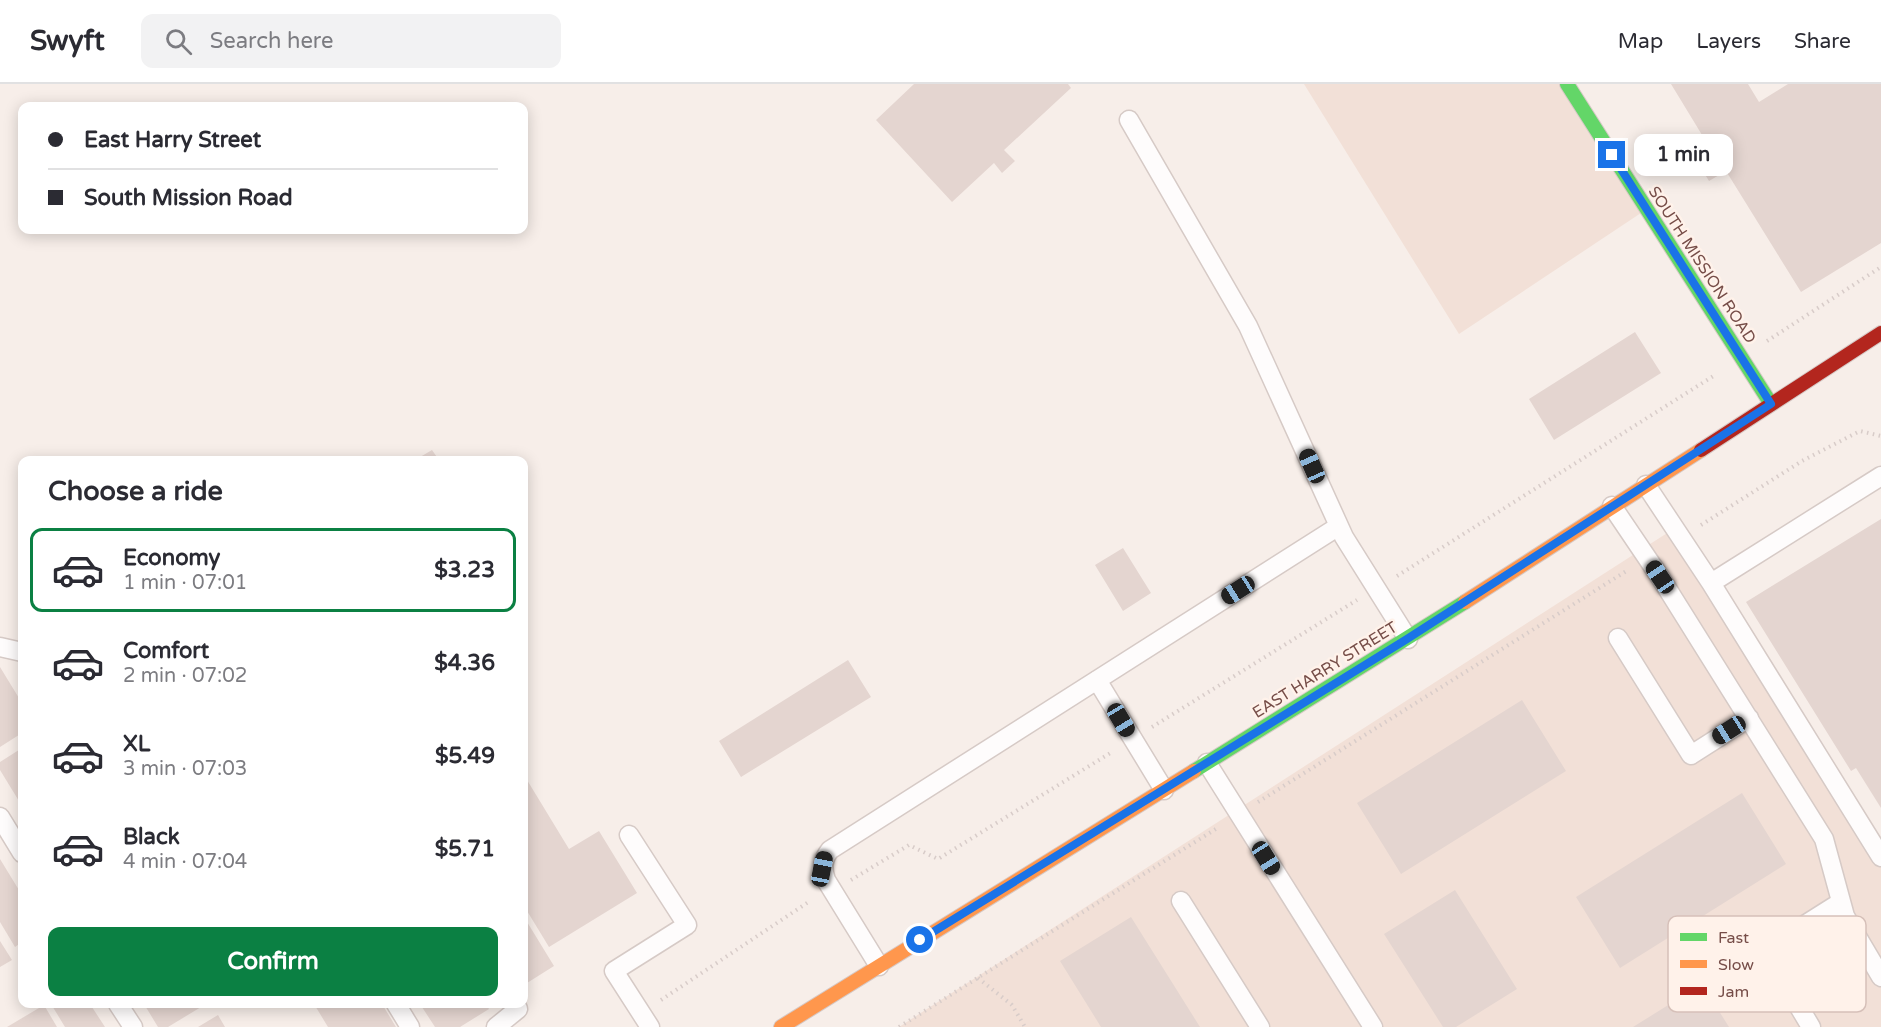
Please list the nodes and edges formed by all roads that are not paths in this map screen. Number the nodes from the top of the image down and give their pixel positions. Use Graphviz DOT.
graph roads {
  1 [pos="1567,84"];
  2 [pos="1130,120"];
  3 [pos="1876,337"];
  4 [pos="1881,357"];
  5 [pos="1771,404"];
  6 [pos="1881,476"];
  7 [pos="1646,485"];
  8 [pos="1612,506"];
  9 [pos="1339,526"];
  10 [pos="1711,583"];
  11 [pos="1618,638"];
  12 [pos="1407,639"];
  13 [pos="0,647"];
  14 [pos="18,651"];
  15 [pos="1097,680"];
  16 [pos="1749,718"];
  17 [pos="1207,763"];
  18 [pos="1164,790"];
  19 [pos="0,817"];
  20 [pos="629,835"];
  21 [pos="18,846"];
  22 [pos="1881,857"];
  23 [pos="1181,901"];
  24 [pos="1841,902"];
  25 [pos="1819,916"];
  26 [pos="1845,916"];
  27 [pos="1866,952"];
  28 [pos="879,966"];
  29 [pos="1881,977"];
  30 [pos="121,1008"];
  31 [pos="398,1008"];
  32 [pos="517,1008"];
  33 [pos="1802,1012"];
  34 [pos="646,1020"];
  35 [pos="133,1027"];
  36 [pos="410,1027"];
  37 [pos="496,1027"];
  38 [pos="781,1027"];
  39 [pos="1260,1027"];
  40 [pos="1373,1027"];
  41 [pos="1811,1027"];
  1 -- 5 [label="main road, SOUTH MISSION ROAD"];
  2 -- 9 [label="lane"];
  3 -- 4 [label="lane"];
  3 -- 5 [label="main road, EAST HARRY STREET"];
  5 -- 7 [label="main road, EAST HARRY STREET"];
  6 -- 10 [label="lane"];
  7 -- 8 [label="main road, EAST HARRY STREET"];
  7 -- 10 [label="lane"];
  8 -- 12 [label="main road, EAST HARRY STREET"];
  8 -- 16 [label="lane"];
  9 -- 12 [label="lane"];
  9 -- 15 [label="lane"];
  10 -- 22 [label="lane"];
  11 -- 16 [label="lane"];
  12 -- 17 [label="main road, EAST HARRY STREET"];
  13 -- 14 [label="lane"];
  15 -- 18 [label="lane"];
  15 -- 28 [label="lane"];
  16 -- 24 [label="lane"];
  17 -- 18 [label="main road, EAST HARRY STREET"];
  17 -- 40 [label="lane"];
  18 -- 28 [label="main road, EAST HARRY STREET"];
  19 -- 21 [label="lane"];
  20 -- 34 [label="lane"];
  23 -- 39 [label="lane"];
  24 -- 25 [label="lane"];
  24 -- 26 [label="lane"];
  27 -- 29 [label="lane"];
  28 -- 38 [label="main road, EAST HARRY STREET"];
  30 -- 35 [label="lane"];
  31 -- 36 [label="lane"];
  32 -- 37 [label="lane"];
  33 -- 41 [label="lane"];
}
